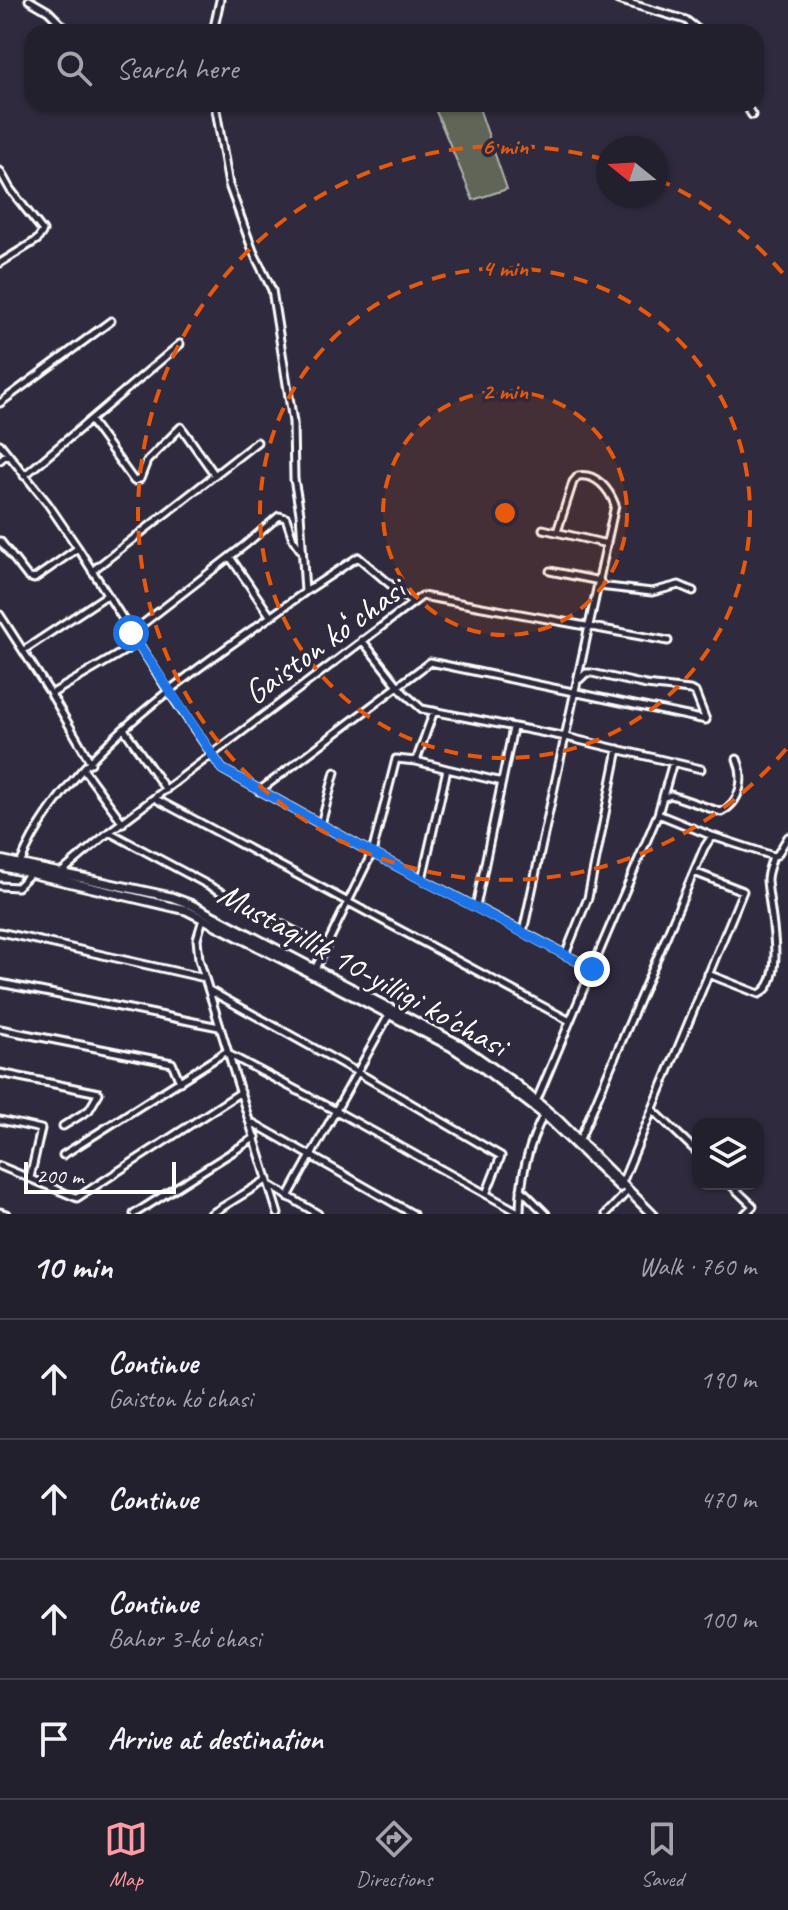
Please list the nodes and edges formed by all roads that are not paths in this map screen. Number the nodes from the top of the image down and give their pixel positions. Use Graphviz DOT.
graph roads {
  1 [pos="29,0"];
  2 [pos="220,0"];
  3 [pos="618,0"];
  4 [pos="61,24"];
  5 [pos="215,24"];
  6 [pos="691,24"];
  7 [pos="216,112"];
  8 [pos="750,112"];
  9 [pos="752,115"];
  10 [pos="0,171"];
  11 [pos="0,263"];
  12 [pos="111,321"];
  13 [pos="180,344"];
  14 [pos="0,403"];
  15 [pos="90,420"];
  16 [pos="257,442"];
  17 [pos="0,444"];
  18 [pos="7,454"];
  19 [pos="0,460"];
  20 [pos="215,475"];
  21 [pos="24,476"];
  22 [pos="543,529"];
  23 [pos="557,532"];
  24 [pos="0,541"];
  25 [pos="607,544"];
  26 [pos="78,548"];
  27 [pos="301,549"];
  28 [pos="230,557"];
  29 [pos="92,571"];
  30 [pos="550,571"];
  31 [pos="599,584"];
  32 [pos="693,591"];
  33 [pos="305,592"];
  34 [pos="107,595"];
  35 [pos="412,603"];
  36 [pos="1,616"];
  37 [pos="271,617"];
  38 [pos="590,626"];
  39 [pos="131,633"];
  40 [pos="362,640"];
  41 [pos="668,641"];
  42 [pos="138,643"];
  43 [pos="24,650"];
  44 [pos="580,679"];
  45 [pos="398,684"];
  46 [pos="169,692"];
  47 [pos="51,694"];
  48 [pos="576,695"];
  49 [pos="434,711"];
  50 [pos="513,728"];
  51 [pos="124,729"];
  52 [pos="566,737"];
  53 [pos="618,749"];
  54 [pos="211,754"];
  55 [pos="737,759"];
  56 [pos="416,761"];
  57 [pos="673,762"];
  58 [pos="91,763"];
  59 [pos="447,769"];
  60 [pos="701,769"];
  61 [pos="84,770"];
  62 [pos="335,772"];
  63 [pos="502,782"];
  64 [pos="166,790"];
  65 [pos="259,791"];
  66 [pos="664,797"];
  67 [pos="156,799"];
  68 [pos="658,814"];
  69 [pos="123,823"];
  70 [pos="321,824"];
  71 [pos="109,832"];
  72 [pos="712,836"];
  73 [pos="788,837"];
  74 [pos="372,853"];
  75 [pos="773,856"];
  76 [pos="0,860"];
  77 [pos="0,866"];
  78 [pos="19,866"];
  79 [pos="62,872"];
  80 [pos="694,872"];
  81 [pos="31,873"];
  82 [pos="422,879"];
  83 [pos="0,886"];
  84 [pos="349,901"];
  85 [pos="476,907"];
  86 [pos="203,919"];
  87 [pos="0,932"];
  88 [pos="523,932"];
  89 [pos="326,948"];
  90 [pos="565,955"];
  91 [pos="315,969"];
  92 [pos="592,969"];
  93 [pos="708,974"];
  94 [pos="205,978"];
  95 [pos="0,983"];
  96 [pos="209,990"];
  97 [pos="389,1015"];
  98 [pos="570,1021"];
  99 [pos="219,1027"];
  100 [pos="0,1029"];
  101 [pos="228,1053"];
  102 [pos="357,1072"];
  103 [pos="0,1073"];
  104 [pos="180,1082"];
  105 [pos="241,1092"];
  106 [pos="536,1102"];
  107 [pos="653,1110"];
  108 [pos="336,1111"];
  109 [pos="544,1114"];
  110 [pos="0,1120"];
  111 [pos="252,1123"];
  112 [pos="63,1126"];
  113 [pos="256,1137"];
  114 [pos="580,1139"];
  115 [pos="692,1147"];
  116 [pos="63,1155"];
  117 [pos="310,1157"];
  118 [pos="0,1166"];
  119 [pos="30,1178"];
  120 [pos="269,1182"];
  121 [pos="622,1183"];
  122 [pos="520,1189"];
  123 [pos="736,1190"];
  124 [pos="626,1193"];
  125 [pos="486,1194"];
  126 [pos="288,1197"];
  127 [pos="0,1212"];
  128 [pos="520,1213"];
  129 [pos="6,1214"];
  130 [pos="134,1214"];
  131 [pos="211,1214"];
  132 [pos="278,1214"];
  133 [pos="318,1214"];
  134 [pos="413,1214"];
  135 [pos="546,1214"];
  136 [pos="606,1214"];
  137 [pos="646,1214"];
  138 [pos="652,1214"];
  139 [pos="745,1214"];
  1 -- 4 [label="street"];
  2 -- 5 [label="street"];
  3 -- 6 [label="street"];
  7 -- 27 [label="street"];
  8 -- 9 [label="street"];
  10 -- 11 [label="street"];
  12 -- 14 [label="street"];
  13 -- 15 [label="street"];
  15 -- 20 [label="street"];
  15 -- 21 [label="street"];
  16 -- 20 [label="street"];
  17 -- 18 [label="street"];
  18 -- 19 [label="street"];
  18 -- 21 [label="street"];
  20 -- 29 [label="street"];
  21 -- 26 [label="street"];
  22 -- 23 [label="street"];
  23 -- 25 [label="street"];
  23 -- 25 [label="street"];
  24 -- 26 [label="street"];
  25 -- 31 [label="street"];
  26 -- 29 [label="street"];
  27 -- 28 [label="street"];
  27 -- 33 [label="street"];
  28 -- 37 [label="street"];
  28 -- 39 [label="street"];
  29 -- 34 [label="street"];
  30 -- 31 [label="street"];
  31 -- 32 [label="street"];
  31 -- 38 [label="street"];
  33 -- 35 [label="street"];
  33 -- 37 [label="street"];
  34 -- 39 [label="street"];
  34 -- 43 [label="street"];
  35 -- 38 [label="street, Gaiston koʻchasi"];
  35 -- 40 [label="street, Gaiston koʻchasi"];
  36 -- 43 [label="street"];
  37 -- 46 [label="street"];
  38 -- 41 [label="street, Gaiston koʻchasi"];
  38 -- 44 [label="street"];
  39 -- 42 [label="street"];
  40 -- 45 [label="street"];
  40 -- 54 [label="street, Gaiston koʻchasi"];
  42 -- 46 [label="street"];
  42 -- 47 [label="street"];
  43 -- 47 [label="street"];
  44 -- 48 [label="street"];
  44 -- 48 [label="street"];
  45 -- 48 [label="street"];
  45 -- 49 [label="street"];
  45 -- 65 [label="street"];
  46 -- 51 [label="street"];
  46 -- 54 [label="street"];
  47 -- 58 [label="street"];
  48 -- 52 [label="street"];
  49 -- 50 [label="street"];
  49 -- 56 [label="street"];
  50 -- 52 [label="street"];
  50 -- 63 [label="street"];
  51 -- 58 [label="street"];
  51 -- 64 [label="street"];
  52 -- 53 [label="street"];
  52 -- 88 [label="street"];
  53 -- 57 [label="street"];
  53 -- 90 [label="street"];
  54 -- 64 [label="street, Gaiston koʻchasi"];
  54 -- 65 [label="street"];
  55 -- 66 [label="street"];
  56 -- 59 [label="street"];
  56 -- 74 [label="street"];
  57 -- 60 [label="street"];
  57 -- 66 [label="street"];
  58 -- 61 [label="street"];
  59 -- 63 [label="street"];
  59 -- 82 [label="street"];
  61 -- 69 [label="street"];
  61 -- 78 [label="street"];
  62 -- 70 [label="street"];
  63 -- 85 [label="street"];
  64 -- 67 [label="street, Gaiston koʻchasi"];
  65 -- 70 [label="street"];
  66 -- 68 [label="street"];
  67 -- 69 [label="street, Gaiston koʻchasi"];
  67 -- 84 [label="street"];
  68 -- 72 [label="street"];
  68 -- 92 [label="street"];
  69 -- 71 [label="street, Gaiston koʻchasi"];
  70 -- 74 [label="street"];
  71 -- 79 [label="street, Gaiston koʻchasi"];
  71 -- 89 [label="street"];
  72 -- 75 [label="street"];
  72 -- 80 [label="street"];
  73 -- 75 [label="street"];
  74 -- 82 [label="street"];
  74 -- 84 [label="street"];
  75 -- 93 [label="street"];
  76 -- 78 [label="main road, Mustaqillik 10-yilligi ko'chasi"];
  77 -- 78 [label="main road, Mustaqillik 10-yilligi ko'chasi"];
  78 -- 79 [label="main road, Mustaqillik 10-yilligi ko'chasi"];
  78 -- 81 [label="main road, Mustaqillik 10-yilligi ko'chasi"];
  79 -- 91 [label="main road, Mustaqillik 10-yilligi ko'chasi"];
  80 -- 93 [label="street"];
  80 -- 114 [label="street"];
  81 -- 83 [label="street"];
  81 -- 86 [label="main road, Mustaqillik 10-yilligi ko'chasi"];
  82 -- 85 [label="street"];
  84 -- 89 [label="street"];
  84 -- 98 [label="street"];
  85 -- 88 [label="street"];
  86 -- 94 [label="street"];
  86 -- 97 [label="main road, Mustaqillik 10-yilligi ko'chasi"];
  87 -- 94 [label="street"];
  88 -- 90 [label="street"];
  89 -- 91 [label="street"];
  90 -- 92 [label="street"];
  91 -- 106 [label="main road, Mustaqillik 10-yilligi ko'chasi"];
  92 -- 98 [label="street"];
  93 -- 107 [label="street"];
  94 -- 96 [label="street"];
  95 -- 99 [label="street"];
  96 -- 99 [label="street"];
  96 -- 102 [label="street"];
  97 -- 102 [label="street"];
  97 -- 109 [label="main road, Mustaqillik 10-yilligi ko'chasi"];
  98 -- 106 [label="street"];
  99 -- 101 [label="street"];
  100 -- 104 [label="street"];
  101 -- 104 [label="street"];
  101 -- 105 [label="street"];
  101 -- 108 [label="street"];
  102 -- 108 [label="street"];
  102 -- 125 [label="street"];
  103 -- 112 [label="street"];
  104 -- 116 [label="street"];
  105 -- 111 [label="street"];
  105 -- 119 [label="street"];
  106 -- 114 [label="main road, Mustaqillik 10-yilligi ko'chasi"];
  107 -- 115 [label="street"];
  107 -- 121 [label="street"];
  108 -- 117 [label="street"];
  108 -- 125 [label="street"];
  109 -- 122 [label="street"];
  109 -- 124 [label="main road, Mustaqillik 10-yilligi ko'chasi"];
  110 -- 119 [label="street"];
  111 -- 113 [label="street"];
  111 -- 117 [label="street"];
  113 -- 120 [label="street"];
  113 -- 130 [label="street"];
  114 -- 121 [label="main road, Mustaqillik 10-yilligi ko'chasi"];
  117 -- 126 [label="street"];
  117 -- 134 [label="street"];
  118 -- 119 [label="street"];
  120 -- 126 [label="street"];
  120 -- 131 [label="street"];
  120 -- 132 [label="street"];
  121 -- 138 [label="main road, Mustaqillik 10-yilligi ko'chasi"];
  122 -- 128 [label="street"];
  122 -- 135 [label="street"];
  123 -- 139 [label="street"];
  124 -- 136 [label="street"];
  124 -- 137 [label="main road, Mustaqillik 10-yilligi ko'chasi"];
  125 -- 128 [label="street"];
  126 -- 133 [label="street"];
  127 -- 129 [label="street"];
}
